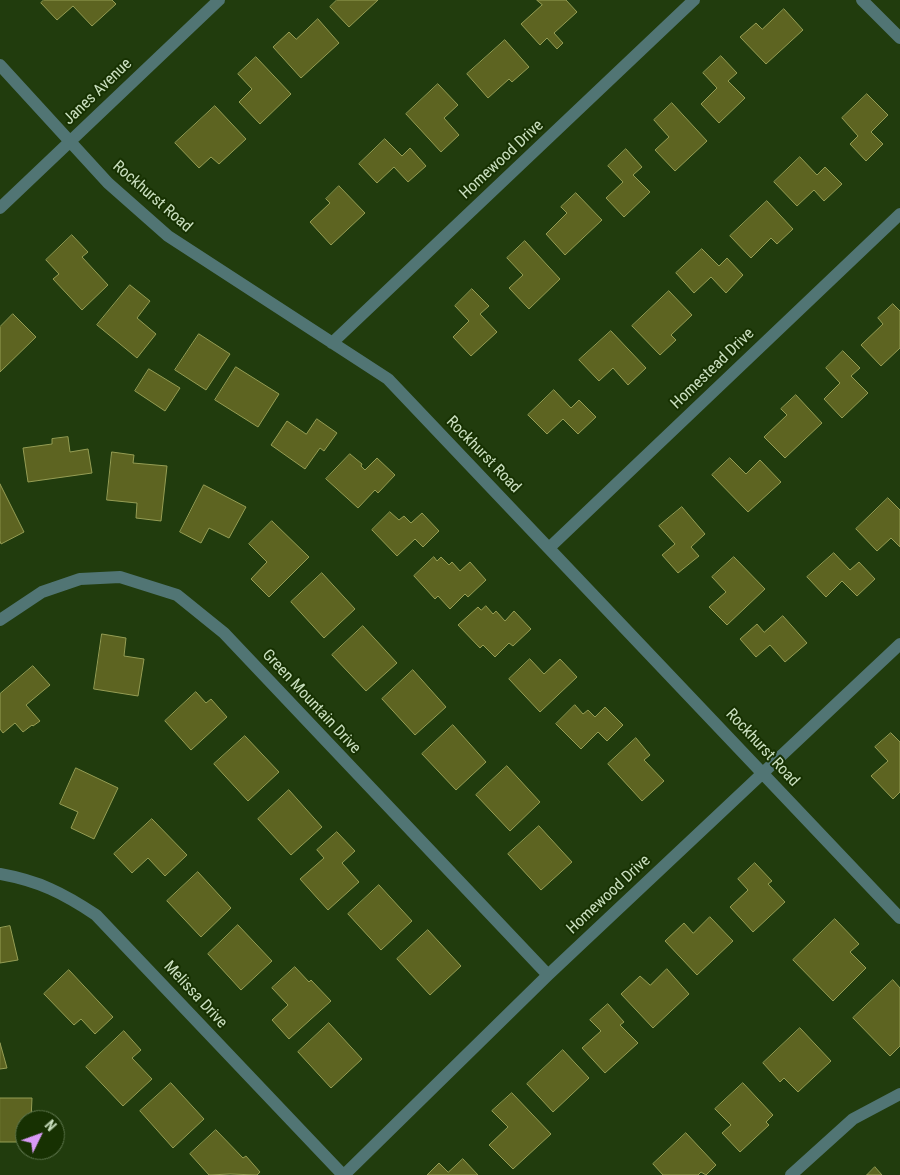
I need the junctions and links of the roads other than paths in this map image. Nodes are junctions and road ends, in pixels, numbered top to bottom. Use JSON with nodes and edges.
{"nodes":[{"id":1,"x":219,"y":0,"type":"edge"},
{"id":2,"x":694,"y":0,"type":"edge"},
{"id":3,"x":862,"y":0,"type":"edge"},
{"id":4,"x":900,"y":38,"type":"edge"},
{"id":5,"x":0,"y":65,"type":"edge"},
{"id":6,"x":70,"y":141,"type":"junction"},
{"id":7,"x":0,"y":208,"type":"edge"},
{"id":8,"x":900,"y":214,"type":"edge"},
{"id":9,"x":332,"y":343,"type":"junction"},
{"id":10,"x":549,"y":548,"type":"junction"},
{"id":11,"x":0,"y":620,"type":"edge"},
{"id":12,"x":900,"y":644,"type":"edge"},
{"id":13,"x":763,"y":773,"type":"junction"},
{"id":14,"x":0,"y":874,"type":"edge"},
{"id":15,"x":900,"y":918,"type":"edge"},
{"id":16,"x":548,"y":975,"type":"junction"},
{"id":17,"x":900,"y":1094,"type":"edge"},
{"id":18,"x":343,"y":1175,"type":"edge"},
{"id":19,"x":791,"y":1175,"type":"edge"}],
"edges":[{"from":1,"to":6,"type":"street","name":"Janes Avenue"},
{"from":2,"to":9,"type":"street","name":"Homewood Drive"},
{"from":3,"to":4,"type":"street"},
{"from":5,"to":6,"type":"street","name":"Rockhurst Road"},
{"from":6,"to":7,"type":"street","name":"Janes Avenue"},
{"from":6,"to":9,"type":"street","name":"Rockhurst Road"},
{"from":8,"to":10,"type":"street","name":"Homestead Drive"},
{"from":9,"to":10,"type":"street","name":"Rockhurst Road"},
{"from":10,"to":13,"type":"street","name":"Rockhurst Road"},
{"from":11,"to":16,"type":"street","name":"Green Mountain Drive"},
{"from":12,"to":13,"type":"street","name":"Homewood Drive"},
{"from":13,"to":15,"type":"street","name":"Rockhurst Road"},
{"from":13,"to":16,"type":"street","name":"Homewood Drive"},
{"from":14,"to":18,"type":"street","name":"Melissa Drive"},
{"from":16,"to":18,"type":"street","name":"Homewood Drive"},
{"from":17,"to":19,"type":"street"}]}
